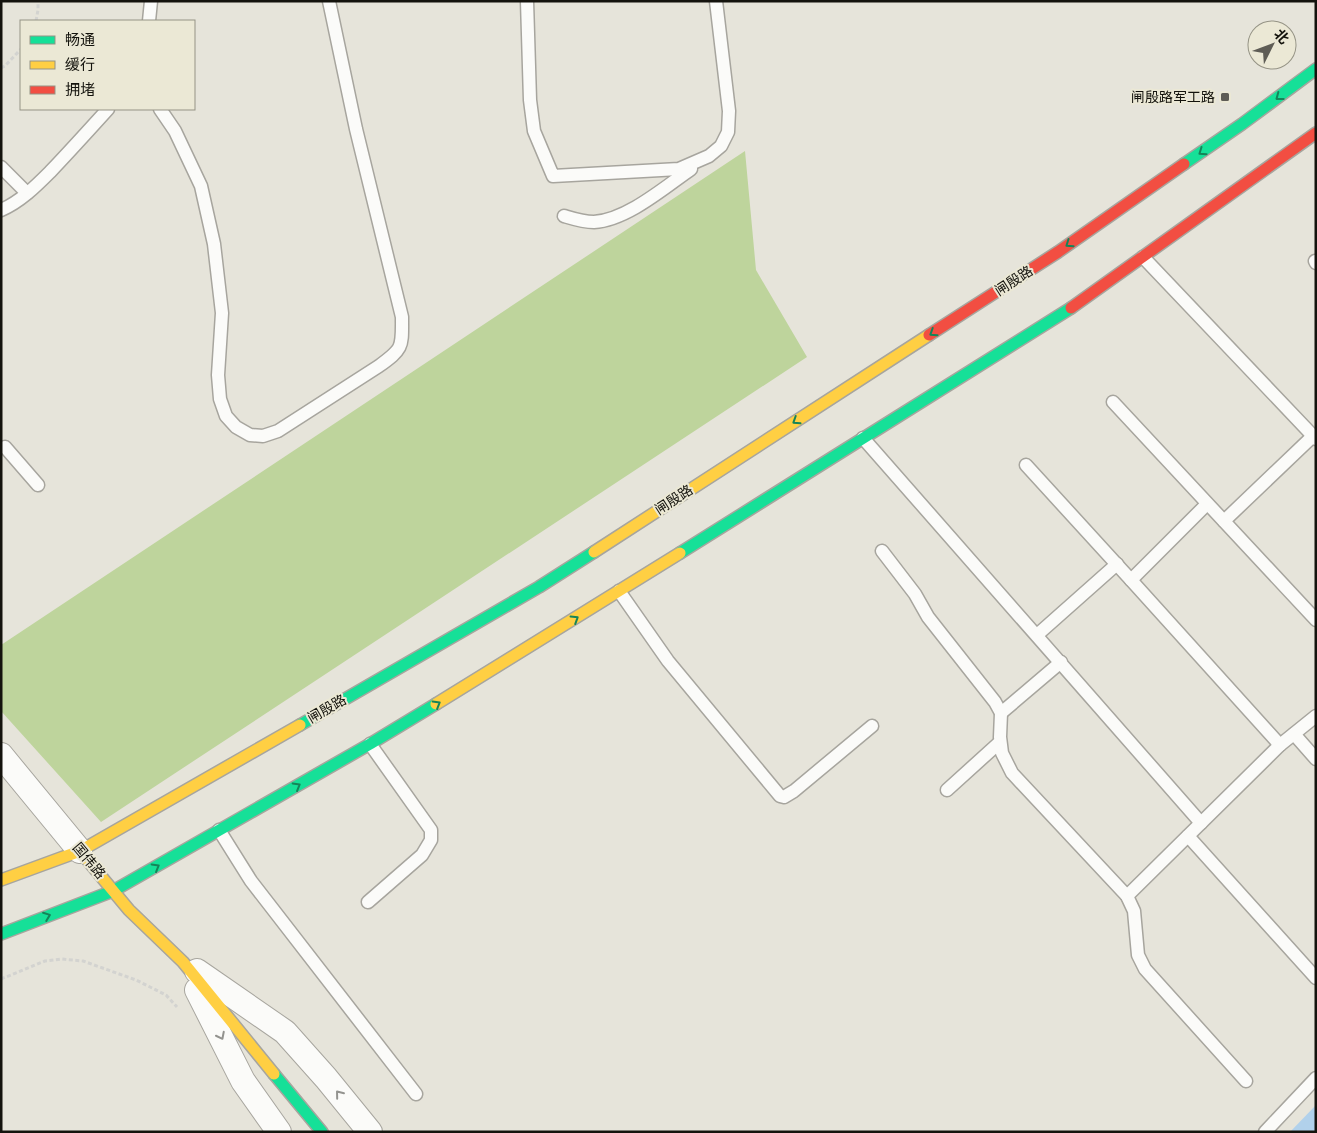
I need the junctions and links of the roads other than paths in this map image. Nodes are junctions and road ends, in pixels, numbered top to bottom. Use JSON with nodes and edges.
{"nodes":[{"id":1,"x":151,"y":1,"type":"edge"},
{"id":2,"x":329,"y":1,"type":"edge"},
{"id":3,"x":527,"y":1,"type":"edge"},
{"id":4,"x":716,"y":1,"type":"edge"},
{"id":5,"x":149,"y":20,"type":"edge"},
{"id":6,"x":1316,"y":69,"type":"edge"},
{"id":7,"x":107,"y":110,"type":"edge"},
{"id":8,"x":161,"y":110,"type":"edge"},
{"id":9,"x":1316,"y":133,"type":"edge"},
{"id":10,"x":710,"y":156,"type":"junction"},
{"id":11,"x":1,"y":167,"type":"edge"},
{"id":12,"x":27,"y":193,"type":"junction"},
{"id":13,"x":1,"y":210,"type":"edge"},
{"id":14,"x":564,"y":216,"type":"dead end"},
{"id":15,"x":1143,"y":257,"type":"junction"},
{"id":16,"x":1113,"y":402,"type":"dead end"},
{"id":17,"x":863,"y":438,"type":"junction"},
{"id":18,"x":1314,"y":438,"type":"edge"},
{"id":19,"x":2,"y":446,"type":"edge"},
{"id":20,"x":1026,"y":465,"type":"dead end"},
{"id":21,"x":38,"y":485,"type":"dead end"},
{"id":22,"x":1208,"y":504,"type":"junction"},
{"id":23,"x":1224,"y":521,"type":"junction"},
{"id":24,"x":882,"y":551,"type":"dead end"},
{"id":25,"x":1117,"y":564,"type":"junction"},
{"id":26,"x":1132,"y":580,"type":"junction"},
{"id":27,"x":619,"y":591,"type":"junction"},
{"id":28,"x":1316,"y":620,"type":"edge"},
{"id":29,"x":1038,"y":635,"type":"junction"},
{"id":30,"x":1061,"y":662,"type":"junction"},
{"id":31,"x":1001,"y":713,"type":"junction"},
{"id":32,"x":1316,"y":716,"type":"edge"},
{"id":33,"x":872,"y":726,"type":"dead end"},
{"id":34,"x":1294,"y":734,"type":"junction"},
{"id":35,"x":1000,"y":742,"type":"junction"},
{"id":36,"x":370,"y":744,"type":"junction"},
{"id":37,"x":1280,"y":745,"type":"junction"},
{"id":38,"x":1,"y":754,"type":"edge"},
{"id":39,"x":1316,"y":759,"type":"edge"},
{"id":40,"x":947,"y":790,"type":"dead end"},
{"id":41,"x":1201,"y":823,"type":"junction"},
{"id":42,"x":219,"y":830,"type":"junction"},
{"id":43,"x":1188,"y":836,"type":"junction"},
{"id":44,"x":80,"y":851,"type":"junction"},
{"id":45,"x":1,"y":880,"type":"edge"},
{"id":46,"x":113,"y":891,"type":"junction"},
{"id":47,"x":1127,"y":896,"type":"junction"},
{"id":48,"x":368,"y":902,"type":"dead end"},
{"id":49,"x":1,"y":934,"type":"edge"},
{"id":50,"x":183,"y":962,"type":"junction"},
{"id":51,"x":1316,"y":978,"type":"edge"},
{"id":52,"x":1316,"y":1078,"type":"edge"},
{"id":53,"x":1246,"y":1081,"type":"dead end"},
{"id":54,"x":416,"y":1094,"type":"dead end"},
{"id":55,"x":279,"y":1132,"type":"edge"},
{"id":56,"x":322,"y":1132,"type":"edge"},
{"id":57,"x":370,"y":1132,"type":"edge"},
{"id":58,"x":1265,"y":1132,"type":"edge"}],
"edges":[{"from":1,"to":5,"type":"lane"},
{"from":2,"to":8,"type":"lane"},
{"from":3,"to":10,"type":"lane"},
{"from":4,"to":10,"type":"lane"},
{"from":6,"to":44,"type":"main road","name":"闸殷路","one_way":true},
{"from":7,"to":12,"type":"lane"},
{"from":9,"to":15,"type":"main road"},
{"from":10,"to":14,"type":"lane"},
{"from":11,"to":12,"type":"lane"},
{"from":12,"to":13,"type":"lane"},
{"from":15,"to":17,"type":"main road"},
{"from":15,"to":18,"type":"lane"},
{"from":16,"to":22,"type":"lane"},
{"from":17,"to":27,"type":"main road"},
{"from":17,"to":29,"type":"lane"},
{"from":18,"to":23,"type":"lane"},
{"from":19,"to":21,"type":"lane"},
{"from":20,"to":25,"type":"lane"},
{"from":22,"to":23,"type":"lane"},
{"from":22,"to":26,"type":"lane"},
{"from":23,"to":28,"type":"lane"},
{"from":24,"to":31,"type":"lane"},
{"from":25,"to":26,"type":"lane"},
{"from":25,"to":29,"type":"lane"},
{"from":26,"to":37,"type":"lane"},
{"from":27,"to":33,"type":"lane"},
{"from":36,"to":27,"type":"main road","one_way":true},
{"from":29,"to":30,"type":"lane"},
{"from":30,"to":31,"type":"lane"},
{"from":30,"to":41,"type":"lane"},
{"from":31,"to":35,"type":"lane"},
{"from":32,"to":34,"type":"lane"},
{"from":34,"to":37,"type":"lane"},
{"from":34,"to":39,"type":"lane"},
{"from":35,"to":40,"type":"lane"},
{"from":35,"to":47,"type":"lane"},
{"from":42,"to":36,"type":"main road","one_way":true},
{"from":36,"to":48,"type":"lane"},
{"from":37,"to":41,"type":"lane"},
{"from":38,"to":44,"type":"street","name":"国伟路"},
{"from":41,"to":43,"type":"lane"},
{"from":46,"to":42,"type":"main road","one_way":true},
{"from":42,"to":54,"type":"lane"},
{"from":43,"to":47,"type":"lane"},
{"from":43,"to":51,"type":"lane"},
{"from":44,"to":45,"type":"main road","name":"闸殷路"},
{"from":44,"to":46,"type":"main road","name":"国伟路"},
{"from":49,"to":46,"type":"main road","one_way":true},
{"from":46,"to":50,"type":"main road","name":"国伟路"},
{"from":47,"to":53,"type":"lane"},
{"from":50,"to":55,"type":"street","name":"国伟路","one_way":true},
{"from":50,"to":56,"type":"main road","name":"国伟路"},
{"from":57,"to":50,"type":"street","name":"国伟路","one_way":true},
{"from":52,"to":58,"type":"lane"}]}
